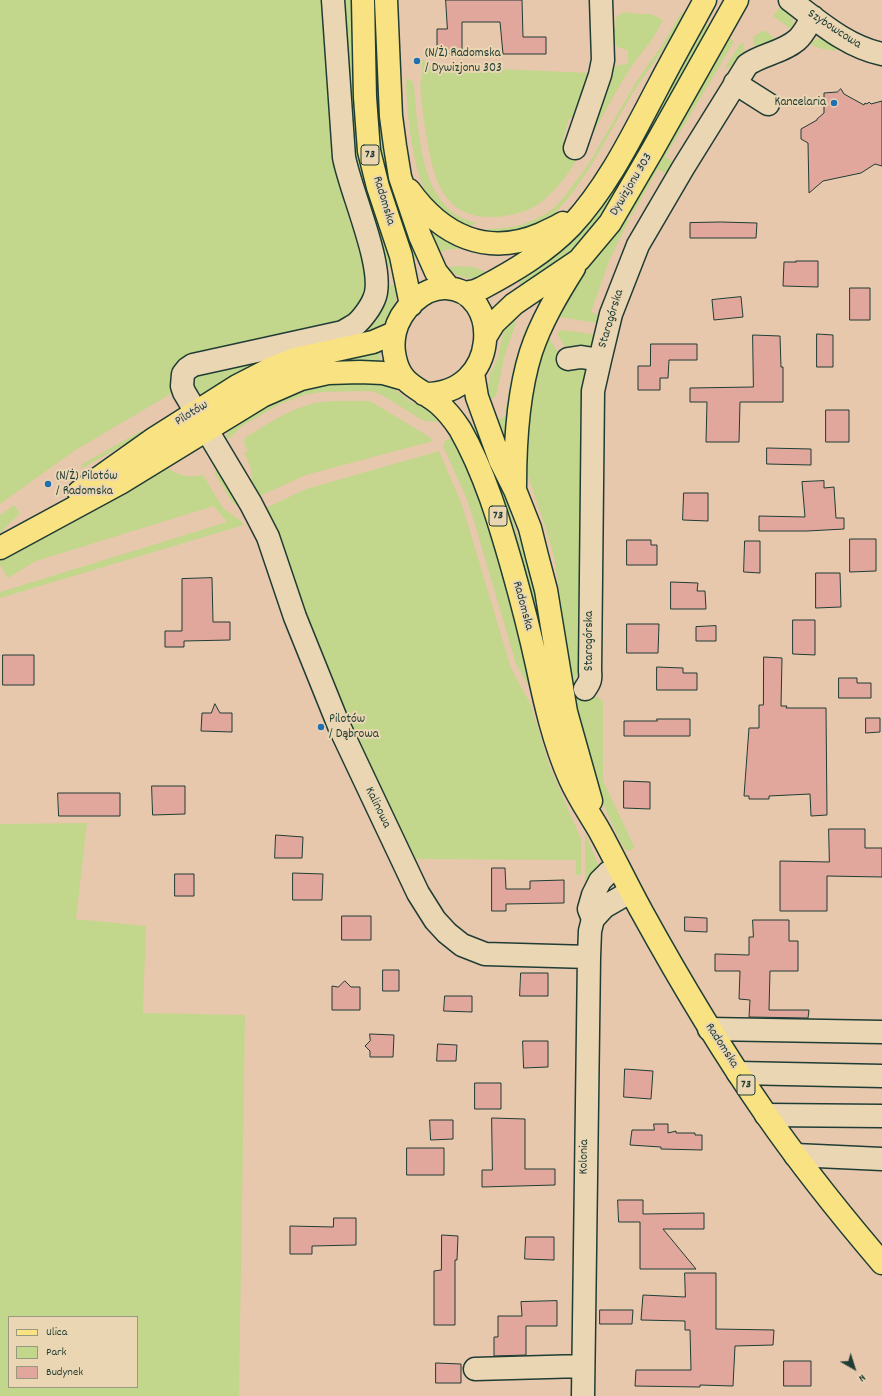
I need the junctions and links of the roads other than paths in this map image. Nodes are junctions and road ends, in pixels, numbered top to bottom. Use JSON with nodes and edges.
{"nodes":[{"id":1,"x":333,"y":0,"type":"edge"},
{"id":2,"x":364,"y":0,"type":"edge"},
{"id":3,"x":386,"y":0,"type":"edge"},
{"id":4,"x":601,"y":0,"type":"edge"},
{"id":5,"x":705,"y":0,"type":"edge"},
{"id":6,"x":738,"y":0,"type":"edge"},
{"id":7,"x":790,"y":0,"type":"edge"},
{"id":8,"x":813,"y":17,"type":"junction"},
{"id":9,"x":882,"y":54,"type":"edge"},
{"id":10,"x":735,"y":83,"type":"junction"},
{"id":11,"x":768,"y":104,"type":"dead end"},
{"id":12,"x":575,"y":148,"type":"dead end"},
{"id":13,"x":400,"y":177,"type":"junction"},
{"id":14,"x":588,"y":206,"type":"junction"},
{"id":15,"x":579,"y":260,"type":"junction"},
{"id":16,"x":456,"y":290,"type":"junction"},
{"id":17,"x":411,"y":305,"type":"junction"},
{"id":18,"x":394,"y":333,"type":"junction"},
{"id":19,"x":486,"y":336,"type":"junction"},
{"id":20,"x":568,"y":359,"type":"dead end"},
{"id":21,"x":600,"y":360,"type":"junction"},
{"id":22,"x":472,"y":373,"type":"junction"},
{"id":23,"x":404,"y":379,"type":"junction"},
{"id":24,"x":424,"y":394,"type":"junction"},
{"id":25,"x":200,"y":421,"type":"junction"},
{"id":26,"x":516,"y":490,"type":"junction"},
{"id":27,"x":6,"y":544,"type":"edge"},
{"id":28,"x":585,"y":689,"type":"dead end"},
{"id":29,"x":600,"y":831,"type":"junction"},
{"id":30,"x":618,"y":867,"type":"junction"},
{"id":31,"x":630,"y":892,"type":"junction"},
{"id":32,"x":593,"y":919,"type":"junction"},
{"id":33,"x":589,"y":958,"type":"junction"},
{"id":34,"x":709,"y":1029,"type":"junction"},
{"id":35,"x":882,"y":1032,"type":"edge"},
{"id":36,"x":738,"y":1073,"type":"junction"},
{"id":37,"x":882,"y":1076,"type":"edge"},
{"id":38,"x":766,"y":1115,"type":"junction"},
{"id":39,"x":882,"y":1116,"type":"edge"},
{"id":40,"x":795,"y":1155,"type":"junction"},
{"id":41,"x":882,"y":1159,"type":"edge"},
{"id":42,"x":882,"y":1263,"type":"edge"},
{"id":43,"x":583,"y":1366,"type":"junction"},
{"id":44,"x":475,"y":1369,"type":"dead end"},
{"id":45,"x":583,"y":1396,"type":"edge"}],
"edges":[{"from":1,"to":25,"type":"street","name":"Kalinowa"},
{"from":2,"to":17,"type":"main road","name":"Radomska","number":"73"},
{"from":3,"to":13,"type":"main road","name":"Radomska","number":"73"},
{"from":4,"to":12,"type":"street"},
{"from":5,"to":14,"type":"main road","name":"Dywizjonu 303"},
{"from":6,"to":15,"type":"main road","name":"Dywizjonu 303"},
{"from":7,"to":8,"type":"street","name":"Szybowcowa"},
{"from":8,"to":9,"type":"street","name":"Szybowcowa"},
{"from":8,"to":10,"type":"street","name":"Starogórska"},
{"from":10,"to":11,"type":"street"},
{"from":10,"to":21,"type":"street","name":"Starogórska"},
{"from":13,"to":14,"type":"main road"},
{"from":13,"to":16,"type":"main road","name":"Radomska","number":"73"},
{"from":14,"to":16,"type":"main road","name":"Dywizjonu 303"},
{"from":15,"to":19,"type":"main road","name":"Dywizjonu 303"},
{"from":15,"to":26,"type":"main road"},
{"from":16,"to":17,"type":"main road","number":"73"},
{"from":16,"to":19,"type":"main road","number":"73"},
{"from":17,"to":18,"type":"main road","number":"73"},
{"from":18,"to":23,"type":"main road","number":"73"},
{"from":18,"to":25,"type":"main road","name":"Pilotów"},
{"from":19,"to":22,"type":"main road","number":"73"},
{"from":20,"to":21,"type":"street"},
{"from":21,"to":28,"type":"street","name":"Starogórska"},
{"from":22,"to":24,"type":"main road","number":"73"},
{"from":22,"to":26,"type":"main road","name":"Radomska","number":"73"},
{"from":23,"to":24,"type":"main road","number":"73"},
{"from":23,"to":25,"type":"main road","name":"Pilotów"},
{"from":24,"to":29,"type":"main road","name":"Radomska","number":"73"},
{"from":25,"to":27,"type":"main road","name":"Pilotów"},
{"from":25,"to":33,"type":"street","name":"Kalinowa"},
{"from":26,"to":29,"type":"main road","name":"Radomska","number":"73"},
{"from":29,"to":30,"type":"main road","name":"Radomska","number":"73"},
{"from":30,"to":31,"type":"main road","name":"Radomska","number":"73"},
{"from":30,"to":32,"type":"street","name":"Kolonia"},
{"from":31,"to":32,"type":"street"},
{"from":31,"to":34,"type":"main road","name":"Radomska","number":"73"},
{"from":32,"to":33,"type":"street","name":"Kolonia"},
{"from":33,"to":43,"type":"street","name":"Kolonia"},
{"from":34,"to":35,"type":"street"},
{"from":34,"to":36,"type":"main road","name":"Radomska","number":"73"},
{"from":36,"to":37,"type":"street"},
{"from":36,"to":38,"type":"main road","name":"Radomska","number":"73"},
{"from":38,"to":39,"type":"street"},
{"from":38,"to":40,"type":"main road","name":"Radomska","number":"73"},
{"from":40,"to":41,"type":"street"},
{"from":40,"to":42,"type":"main road","name":"Radomska","number":"73"},
{"from":43,"to":44,"type":"street"},
{"from":43,"to":45,"type":"street","name":"Kolonia"}]}
